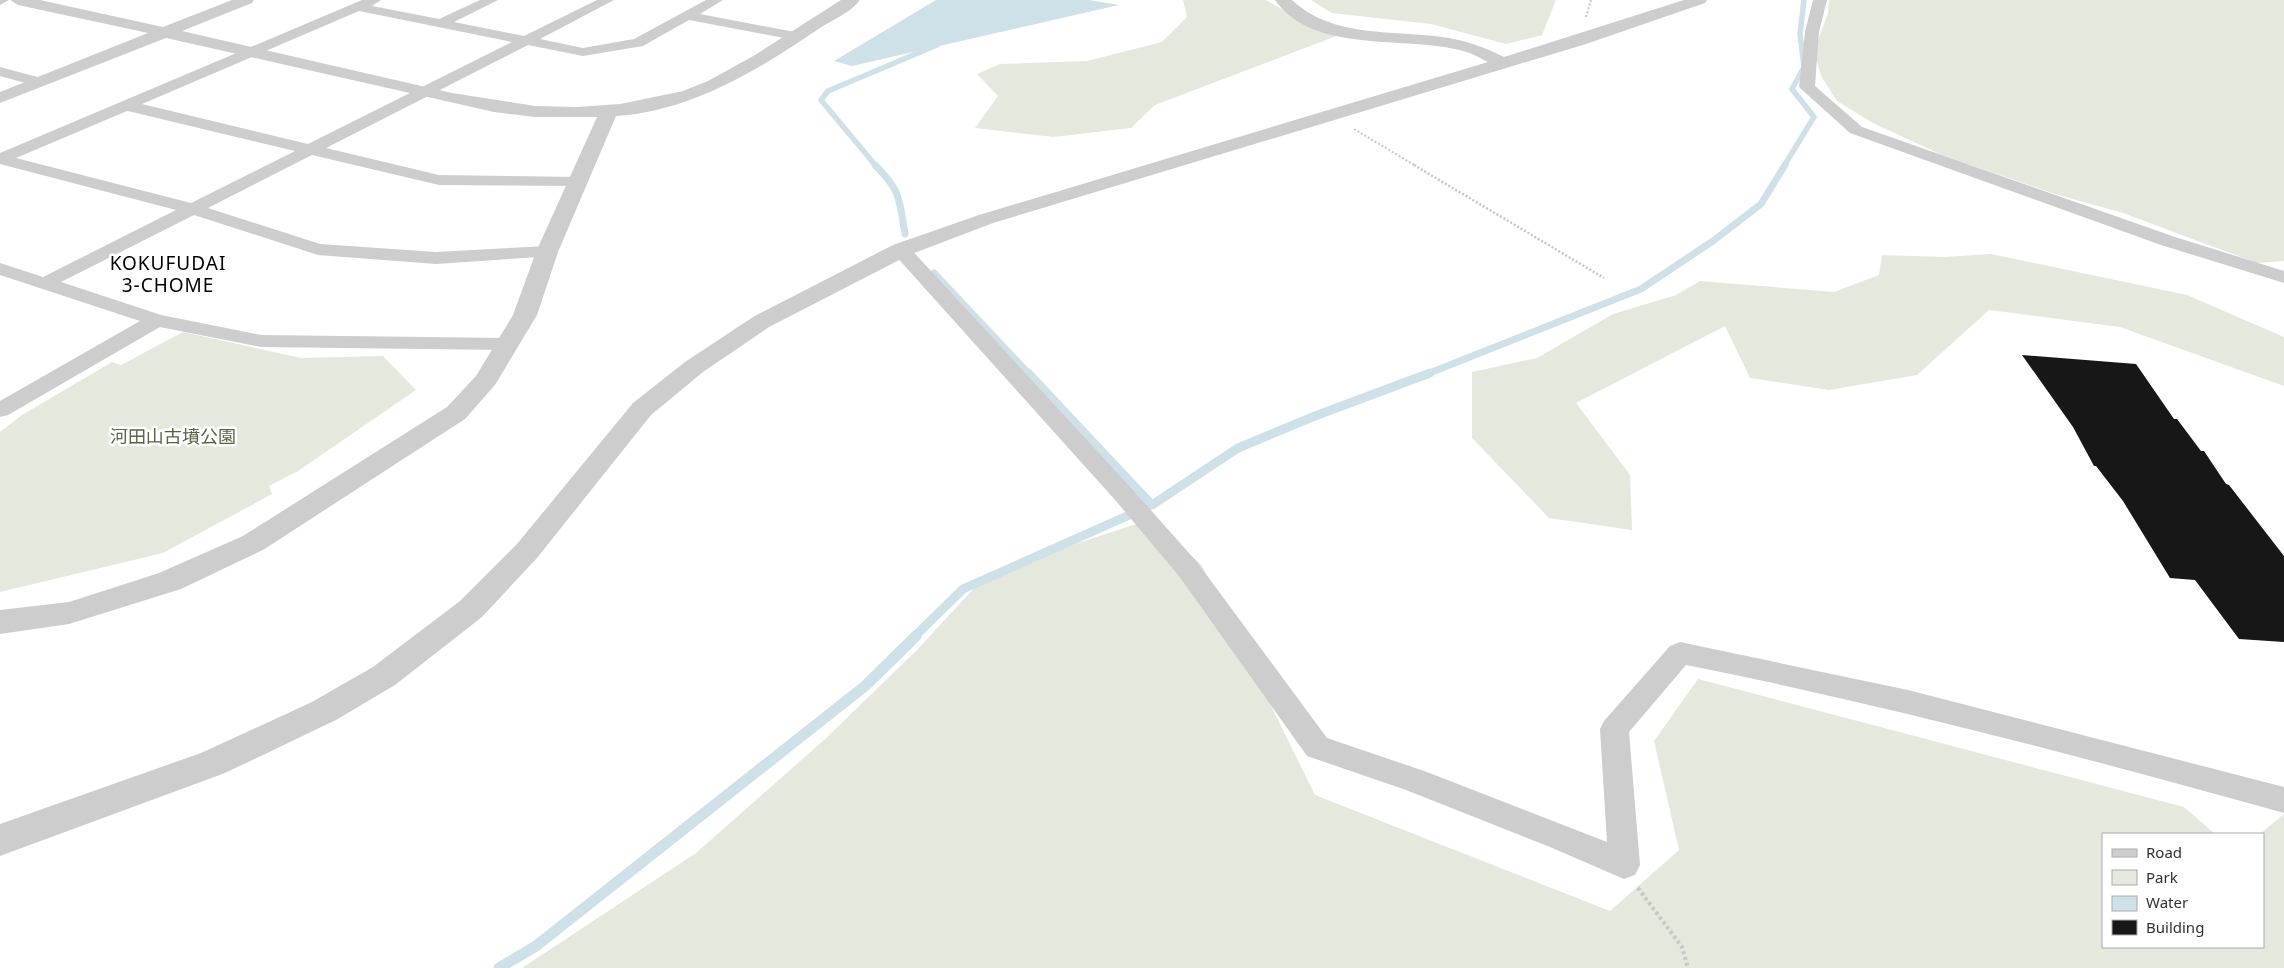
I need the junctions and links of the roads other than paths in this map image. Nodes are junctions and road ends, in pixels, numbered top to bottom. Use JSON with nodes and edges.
{"nodes":[{"id":1,"x":18,"y":0,"type":"edge"},
{"id":2,"x":246,"y":0,"type":"edge"},
{"id":3,"x":374,"y":0,"type":"edge"},
{"id":4,"x":491,"y":0,"type":"edge"},
{"id":5,"x":607,"y":0,"type":"edge"},
{"id":6,"x":716,"y":0,"type":"edge"},
{"id":7,"x":852,"y":0,"type":"edge"},
{"id":8,"x":1283,"y":0,"type":"edge"},
{"id":9,"x":1699,"y":0,"type":"edge"},
{"id":10,"x":1820,"y":0,"type":"edge"},
{"id":11,"x":358,"y":7,"type":"junction"},
{"id":12,"x":688,"y":16,"type":"junction"},
{"id":13,"x":441,"y":23,"type":"junction"},
{"id":14,"x":164,"y":31,"type":"junction"},
{"id":15,"x":795,"y":36,"type":"junction"},
{"id":16,"x":527,"y":39,"type":"junction"},
{"id":17,"x":250,"y":52,"type":"junction"},
{"id":18,"x":1503,"y":63,"type":"junction"},
{"id":19,"x":0,"y":71,"type":"edge"},
{"id":20,"x":40,"y":82,"type":"junction"},
{"id":21,"x":425,"y":93,"type":"junction"},
{"id":22,"x":0,"y":98,"type":"edge"},
{"id":23,"x":128,"y":106,"type":"junction"},
{"id":24,"x":608,"y":112,"type":"junction"},
{"id":25,"x":308,"y":150,"type":"junction"},
{"id":26,"x":0,"y":159,"type":"edge"},
{"id":27,"x":578,"y":182,"type":"junction"},
{"id":28,"x":190,"y":208,"type":"junction"},
{"id":29,"x":901,"y":250,"type":"junction"},
{"id":30,"x":547,"y":252,"type":"junction"},
{"id":31,"x":0,"y":269,"type":"edge"},
{"id":32,"x":2284,"y":277,"type":"edge"},
{"id":33,"x":45,"y":284,"type":"junction"},
{"id":34,"x":157,"y":320,"type":"junction"},
{"id":35,"x":508,"y":344,"type":"junction"},
{"id":36,"x":0,"y":410,"type":"edge"},
{"id":37,"x":0,"y":622,"type":"edge"},
{"id":38,"x":2284,"y":800,"type":"edge"},
{"id":39,"x":0,"y":840,"type":"edge"}],
"edges":[{"from":1,"to":14,"type":"street"},
{"from":2,"to":14,"type":"street"},
{"from":3,"to":11,"type":"street"},
{"from":4,"to":13,"type":"street"},
{"from":5,"to":16,"type":"street"},
{"from":6,"to":12,"type":"street"},
{"from":7,"to":15,"type":"street"},
{"from":8,"to":18,"type":"street"},
{"from":9,"to":18,"type":"street"},
{"from":10,"to":32,"type":"street"},
{"from":11,"to":13,"type":"street"},
{"from":11,"to":17,"type":"street"},
{"from":12,"to":15,"type":"street"},
{"from":12,"to":16,"type":"street"},
{"from":13,"to":16,"type":"street"},
{"from":14,"to":17,"type":"street"},
{"from":14,"to":20,"type":"street"},
{"from":15,"to":24,"type":"street"},
{"from":16,"to":21,"type":"street"},
{"from":17,"to":21,"type":"street"},
{"from":17,"to":23,"type":"street"},
{"from":18,"to":29,"type":"street"},
{"from":19,"to":20,"type":"street"},
{"from":20,"to":22,"type":"street"},
{"from":21,"to":24,"type":"street"},
{"from":21,"to":25,"type":"street"},
{"from":23,"to":25,"type":"street"},
{"from":23,"to":26,"type":"street"},
{"from":24,"to":27,"type":"street"},
{"from":25,"to":27,"type":"street"},
{"from":25,"to":28,"type":"street"},
{"from":26,"to":28,"type":"street"},
{"from":27,"to":30,"type":"street"},
{"from":28,"to":30,"type":"street"},
{"from":28,"to":33,"type":"street"},
{"from":29,"to":38,"type":"street"},
{"from":29,"to":39,"type":"street"},
{"from":30,"to":35,"type":"street"},
{"from":31,"to":33,"type":"street"},
{"from":33,"to":34,"type":"street"},
{"from":34,"to":35,"type":"street"},
{"from":34,"to":36,"type":"street"},
{"from":35,"to":37,"type":"street"}]}
